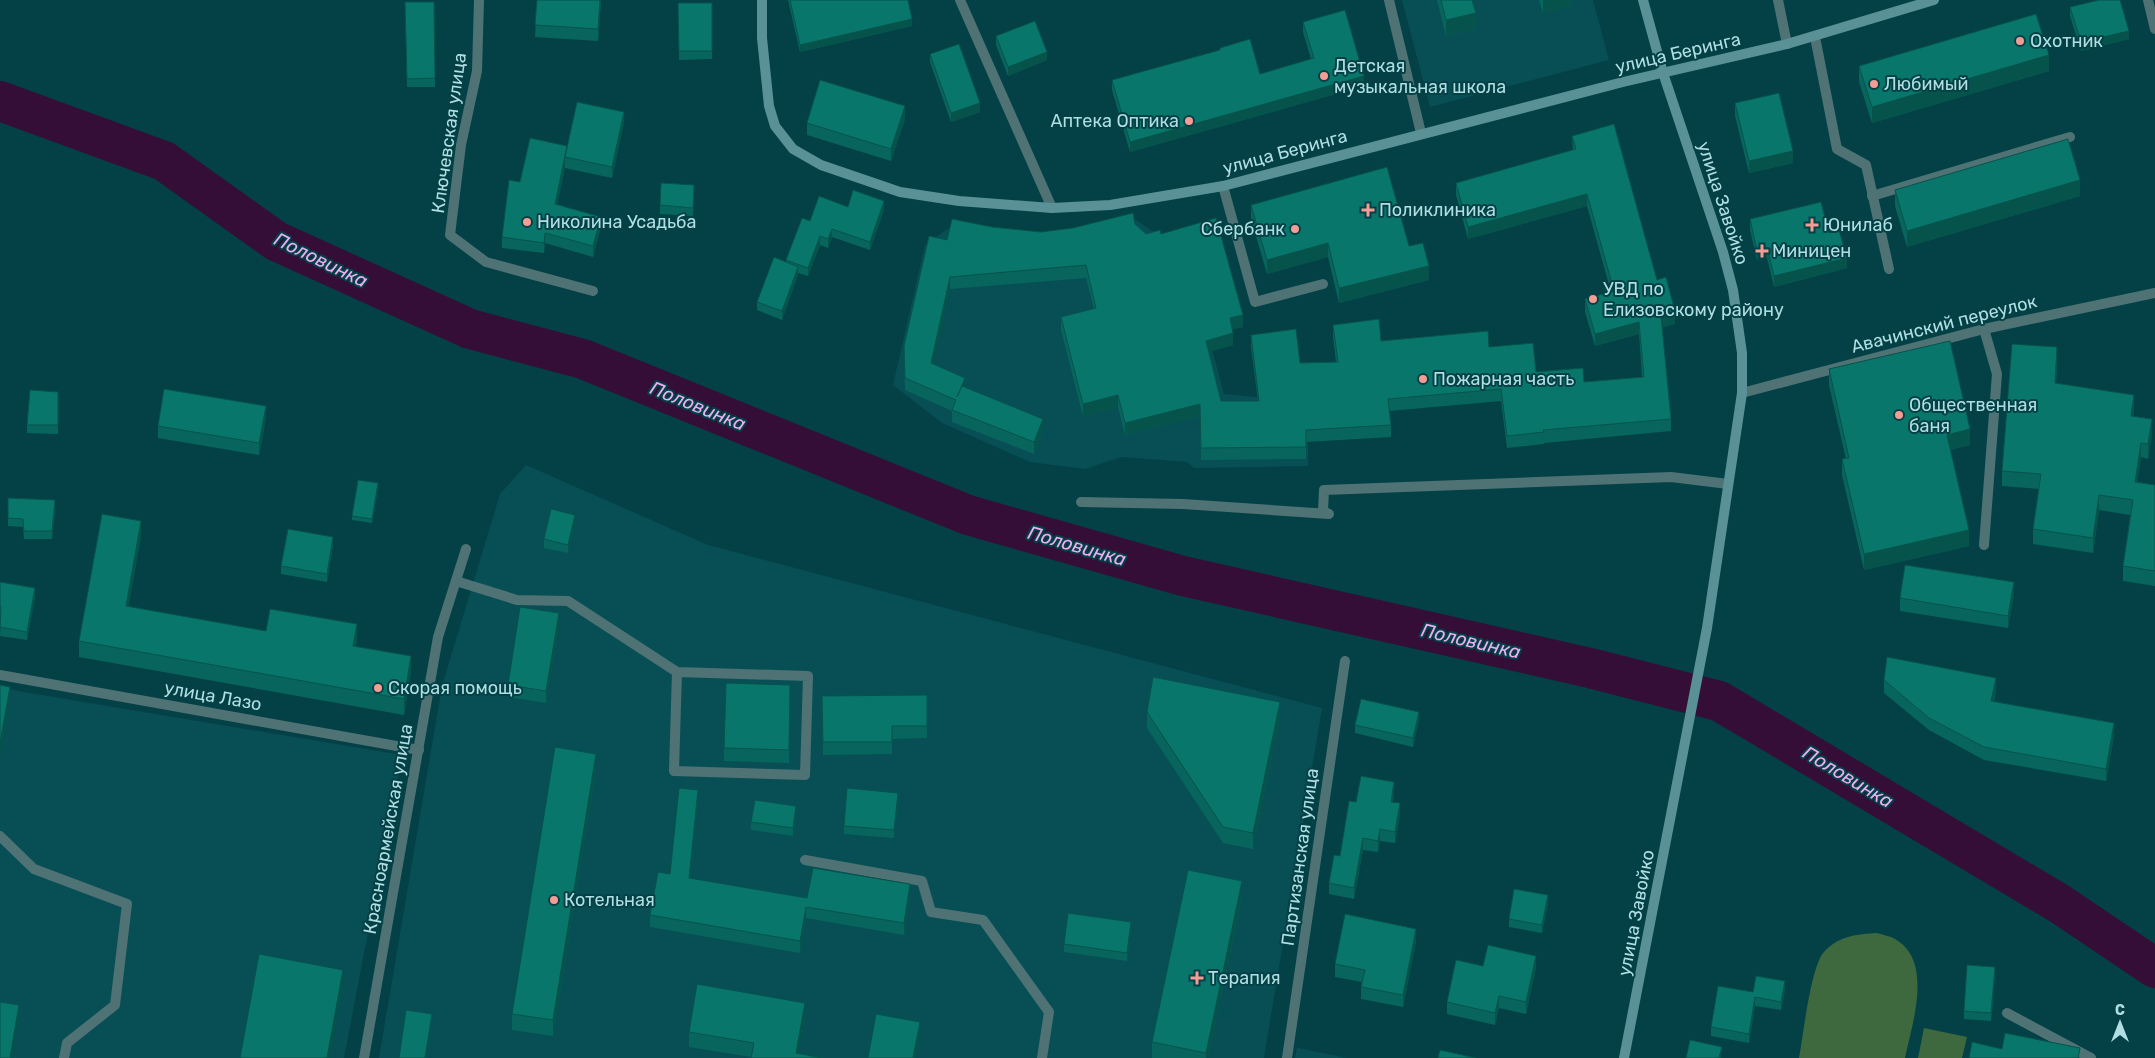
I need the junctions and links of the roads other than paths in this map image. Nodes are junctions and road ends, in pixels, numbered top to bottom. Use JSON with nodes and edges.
{"nodes":[{"id":1,"x":479,"y":0,"type":"edge"},
{"id":2,"x":762,"y":0,"type":"edge"},
{"id":3,"x":960,"y":0,"type":"edge"},
{"id":4,"x":1389,"y":0,"type":"edge"},
{"id":5,"x":1643,"y":0,"type":"edge"},
{"id":6,"x":1778,"y":0,"type":"edge"},
{"id":7,"x":1934,"y":0,"type":"edge"},
{"id":8,"x":2148,"y":0,"type":"edge"},
{"id":9,"x":2155,"y":29,"type":"edge"},
{"id":10,"x":1815,"y":37,"type":"junction"},
{"id":11,"x":1787,"y":44,"type":"junction"},
{"id":12,"x":1663,"y":73,"type":"junction"},
{"id":13,"x":1421,"y":133,"type":"junction"},
{"id":14,"x":2070,"y":137,"type":"dead end"},
{"id":15,"x":1223,"y":186,"type":"junction"},
{"id":16,"x":1872,"y":196,"type":"junction"},
{"id":17,"x":1052,"y":208,"type":"junction"},
{"id":18,"x":1888,"y":269,"type":"dead end"},
{"id":19,"x":1323,"y":284,"type":"dead end"},
{"id":20,"x":593,"y":291,"type":"dead end"},
{"id":21,"x":2155,"y":293,"type":"edge"},
{"id":22,"x":1984,"y":329,"type":"junction"},
{"id":23,"x":1742,"y":393,"type":"junction"},
{"id":24,"x":1728,"y":484,"type":"junction"},
{"id":25,"x":1081,"y":502,"type":"dead end"},
{"id":26,"x":1984,"y":545,"type":"dead end"},
{"id":27,"x":466,"y":549,"type":"dead end"},
{"id":28,"x":456,"y":581,"type":"junction"},
{"id":29,"x":1345,"y":661,"type":"dead end"},
{"id":30,"x":677,"y":672,"type":"junction"},
{"id":31,"x":0,"y":675,"type":"edge"},
{"id":32,"x":419,"y":750,"type":"junction"},
{"id":33,"x":0,"y":836,"type":"edge"},
{"id":34,"x":805,"y":860,"type":"dead end"},
{"id":35,"x":2007,"y":1013,"type":"dead end"},
{"id":36,"x":64,"y":1058,"type":"edge"},
{"id":37,"x":364,"y":1058,"type":"edge"},
{"id":38,"x":1042,"y":1058,"type":"edge"},
{"id":39,"x":1287,"y":1058,"type":"edge"},
{"id":40,"x":1624,"y":1058,"type":"edge"},
{"id":41,"x":2091,"y":1058,"type":"edge"}],
"edges":[{"from":1,"to":20,"type":"street","name":"Ключевская улица"},
{"from":2,"to":17,"type":"street","name":"улица Беринга"},
{"from":3,"to":17,"type":"street"},
{"from":4,"to":13,"type":"street"},
{"from":5,"to":12,"type":"street","name":"улица Завойко"},
{"from":6,"to":11,"type":"street"},
{"from":7,"to":10,"type":"street","name":"улица Беринга"},
{"from":8,"to":9,"type":"street"},
{"from":10,"to":11,"type":"street","name":"улица Беринга"},
{"from":10,"to":16,"type":"street"},
{"from":11,"to":12,"type":"street","name":"улица Беринга"},
{"from":12,"to":13,"type":"street","name":"улица Беринга"},
{"from":12,"to":23,"type":"street","name":"улица Завойко"},
{"from":13,"to":15,"type":"street","name":"улица Беринга"},
{"from":14,"to":16,"type":"street"},
{"from":15,"to":17,"type":"street","name":"улица Беринга"},
{"from":15,"to":19,"type":"street"},
{"from":16,"to":18,"type":"street"},
{"from":21,"to":22,"type":"street","name":"Авачинский переулок"},
{"from":22,"to":23,"type":"street","name":"Авачинский переулок"},
{"from":22,"to":26,"type":"street"},
{"from":23,"to":24,"type":"street","name":"улица Завойко"},
{"from":24,"to":25,"type":"street"},
{"from":24,"to":40,"type":"street","name":"улица Завойко"},
{"from":27,"to":28,"type":"street","name":"Красноармейская улица"},
{"from":28,"to":30,"type":"street"},
{"from":28,"to":32,"type":"street","name":"Красноармейская улица"},
{"from":29,"to":39,"type":"street","name":"Партизанская улица"},
{"from":30,"to":30,"type":"street"},
{"from":31,"to":32,"type":"street","name":"улица Лазо"},
{"from":32,"to":37,"type":"street","name":"Красноармейская улица"},
{"from":33,"to":36,"type":"street"},
{"from":34,"to":38,"type":"street"},
{"from":35,"to":41,"type":"street"}]}
